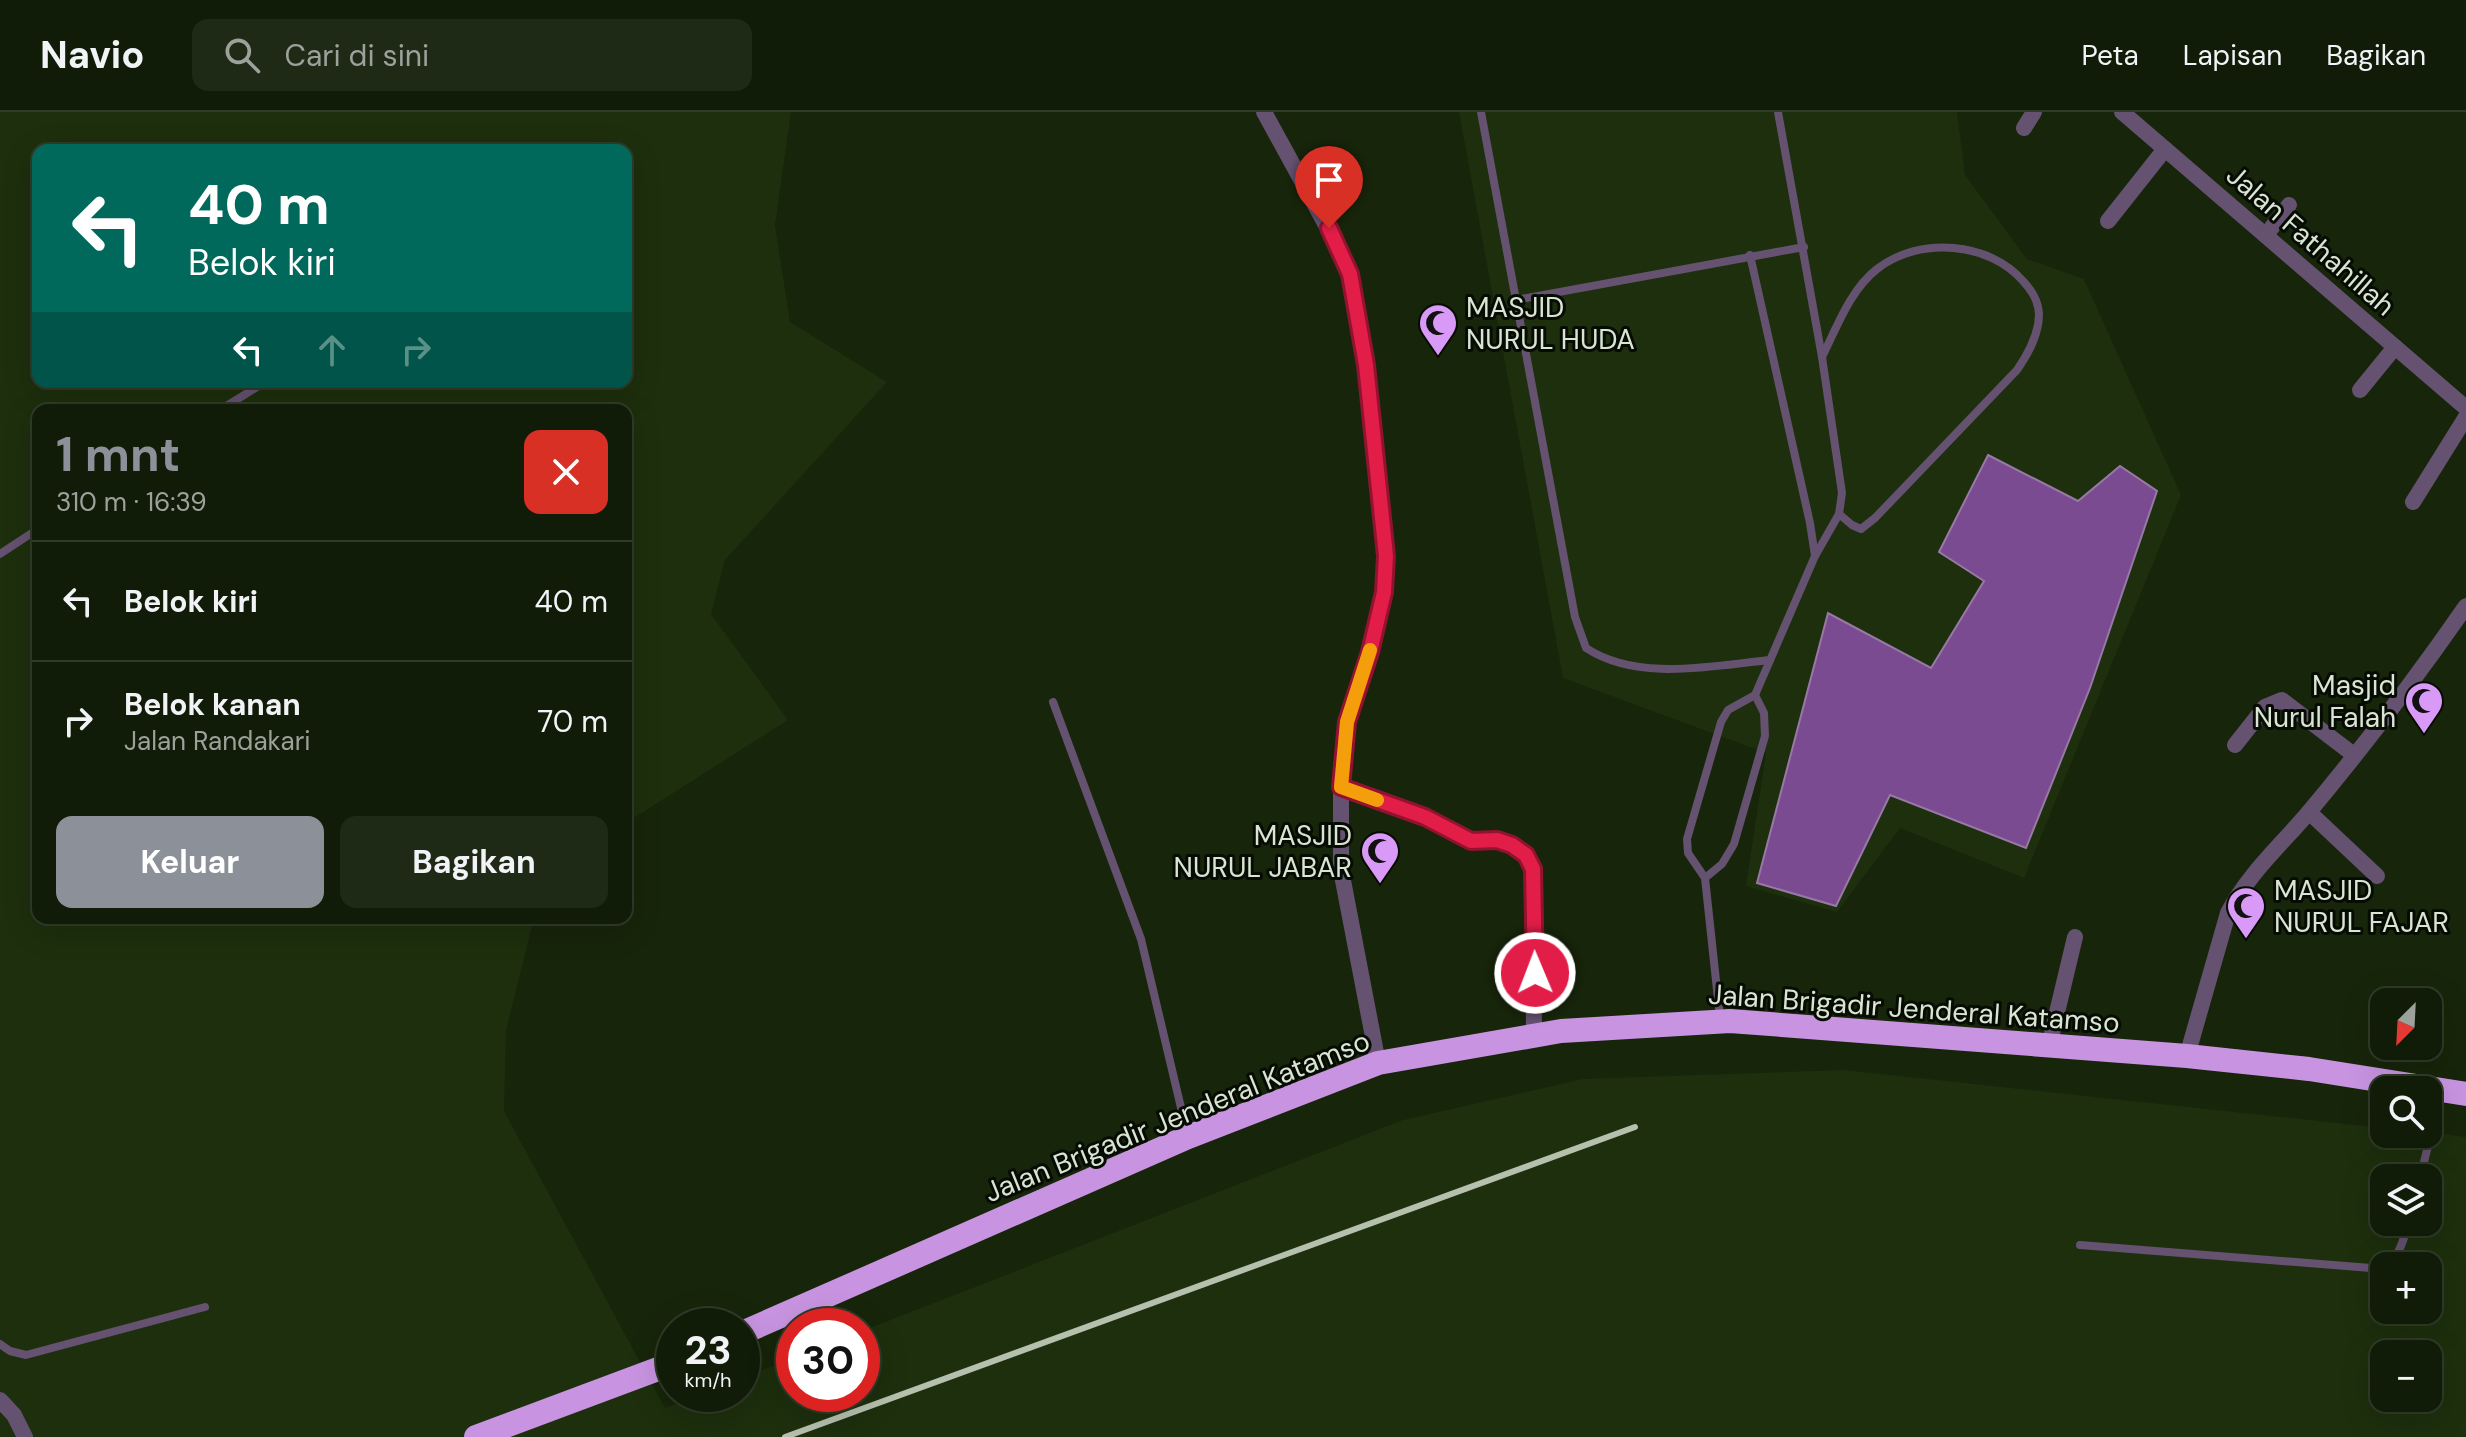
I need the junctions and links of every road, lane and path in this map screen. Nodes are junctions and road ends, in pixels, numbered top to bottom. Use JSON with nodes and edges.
{"nodes":[{"id":1,"x":1264,"y":112,"type":"edge"},
{"id":2,"x":1481,"y":112,"type":"edge"},
{"id":3,"x":1778,"y":112,"type":"edge"},
{"id":4,"x":2034,"y":112,"type":"edge"},
{"id":5,"x":2122,"y":112,"type":"edge"},
{"id":6,"x":2024,"y":128,"type":"dead end"},
{"id":7,"x":2165,"y":149,"type":"junction"},
{"id":8,"x":2289,"y":205,"type":"dead end"},
{"id":9,"x":2108,"y":221,"type":"dead end"},
{"id":10,"x":2266,"y":235,"type":"junction"},
{"id":11,"x":1804,"y":247,"type":"junction"},
{"id":12,"x":1750,"y":255,"type":"junction"},
{"id":13,"x":1516,"y":300,"type":"junction"},
{"id":14,"x":2395,"y":347,"type":"junction"},
{"id":15,"x":1822,"y":357,"type":"junction"},
{"id":16,"x":255,"y":388,"type":"edge"},
{"id":17,"x":2360,"y":390,"type":"dead end"},
{"id":18,"x":230,"y":404,"type":"edge"},
{"id":19,"x":2466,"y":408,"type":"edge"},
{"id":20,"x":2466,"y":417,"type":"edge"},
{"id":21,"x":2413,"y":502,"type":"dead end"},
{"id":22,"x":1839,"y":514,"type":"junction"},
{"id":23,"x":32,"y":533,"type":"edge"},
{"id":24,"x":0,"y":554,"type":"edge"},
{"id":25,"x":1815,"y":556,"type":"junction"},
{"id":26,"x":2466,"y":606,"type":"edge"},
{"id":27,"x":1770,"y":660,"type":"junction"},
{"id":28,"x":1755,"y":695,"type":"junction"},
{"id":29,"x":1053,"y":702,"type":"dead end"},
{"id":30,"x":2235,"y":745,"type":"dead end"},
{"id":31,"x":2354,"y":755,"type":"junction"},
{"id":32,"x":1341,"y":787,"type":"junction"},
{"id":33,"x":2309,"y":812,"type":"junction"},
{"id":34,"x":2377,"y":876,"type":"dead end"},
{"id":35,"x":1705,"y":878,"type":"junction"},
{"id":36,"x":2075,"y":937,"type":"dead end"},
{"id":37,"x":1720,"y":1022,"type":"junction"},
{"id":38,"x":1534,"y":1035,"type":"junction"},
{"id":39,"x":2049,"y":1046,"type":"junction"},
{"id":40,"x":2187,"y":1056,"type":"junction"},
{"id":41,"x":1378,"y":1063,"type":"junction"},
{"id":42,"x":2454,"y":1092,"type":"edge"},
{"id":43,"x":1188,"y":1137,"type":"junction"},
{"id":44,"x":2426,"y":1164,"type":"edge"},
{"id":45,"x":2403,"y":1236,"type":"edge"},
{"id":46,"x":2080,"y":1245,"type":"dead end"},
{"id":47,"x":205,"y":1307,"type":"dead end"},
{"id":48,"x":760,"y":1325,"type":"edge"},
{"id":49,"x":0,"y":1344,"type":"edge"},
{"id":50,"x":656,"y":1370,"type":"edge"},
{"id":51,"x":0,"y":1400,"type":"edge"},
{"id":52,"x":25,"y":1437,"type":"edge"},
{"id":53,"x":476,"y":1437,"type":"edge"}],
"edges":[{"from":1,"to":32,"type":"street"},
{"from":2,"to":13,"type":"lane"},
{"from":3,"to":11,"type":"lane"},
{"from":4,"to":6,"type":"street"},
{"from":5,"to":7,"type":"street","name":"Jalan Fathahillah"},
{"from":7,"to":9,"type":"street"},
{"from":7,"to":10,"type":"street","name":"Jalan Fathahillah"},
{"from":8,"to":10,"type":"street"},
{"from":10,"to":14,"type":"street","name":"Jalan Fathahillah"},
{"from":11,"to":12,"type":"lane"},
{"from":11,"to":15,"type":"lane"},
{"from":12,"to":13,"type":"lane"},
{"from":12,"to":25,"type":"lane"},
{"from":13,"to":27,"type":"lane"},
{"from":14,"to":17,"type":"street"},
{"from":14,"to":19,"type":"street","name":"Jalan Fathahillah"},
{"from":15,"to":22,"type":"lane"},
{"from":15,"to":22,"type":"lane"},
{"from":16,"to":18,"type":"lane"},
{"from":20,"to":21,"type":"street"},
{"from":22,"to":25,"type":"lane"},
{"from":23,"to":24,"type":"lane"},
{"from":25,"to":27,"type":"lane"},
{"from":26,"to":31,"type":"street"},
{"from":27,"to":28,"type":"lane"},
{"from":28,"to":35,"type":"lane"},
{"from":28,"to":35,"type":"lane"},
{"from":29,"to":43,"type":"lane"},
{"from":30,"to":31,"type":"street"},
{"from":31,"to":33,"type":"street"},
{"from":32,"to":38,"type":"street"},
{"from":32,"to":41,"type":"street"},
{"from":33,"to":34,"type":"street"},
{"from":33,"to":40,"type":"street"},
{"from":35,"to":37,"type":"lane"},
{"from":36,"to":39,"type":"street"},
{"from":37,"to":38,"type":"highway","name":"Jalan Brigadir Jenderal Katamso"},
{"from":37,"to":39,"type":"highway","name":"Jalan Brigadir Jenderal Katamso"},
{"from":38,"to":41,"type":"highway","name":"Jalan Brigadir Jenderal Katamso"},
{"from":39,"to":40,"type":"highway","name":"Jalan Brigadir Jenderal Katamso"},
{"from":40,"to":42,"type":"highway","name":"Jalan Brigadir Jenderal Katamso"},
{"from":41,"to":43,"type":"highway","name":"Jalan Brigadir Jenderal Katamso"},
{"from":42,"to":44,"type":"lane"},
{"from":43,"to":48,"type":"highway","name":"Jalan Brigadir Jenderal Katamso"},
{"from":45,"to":46,"type":"lane"},
{"from":47,"to":49,"type":"lane"},
{"from":50,"to":53,"type":"highway"},
{"from":51,"to":52,"type":"street"}]}
